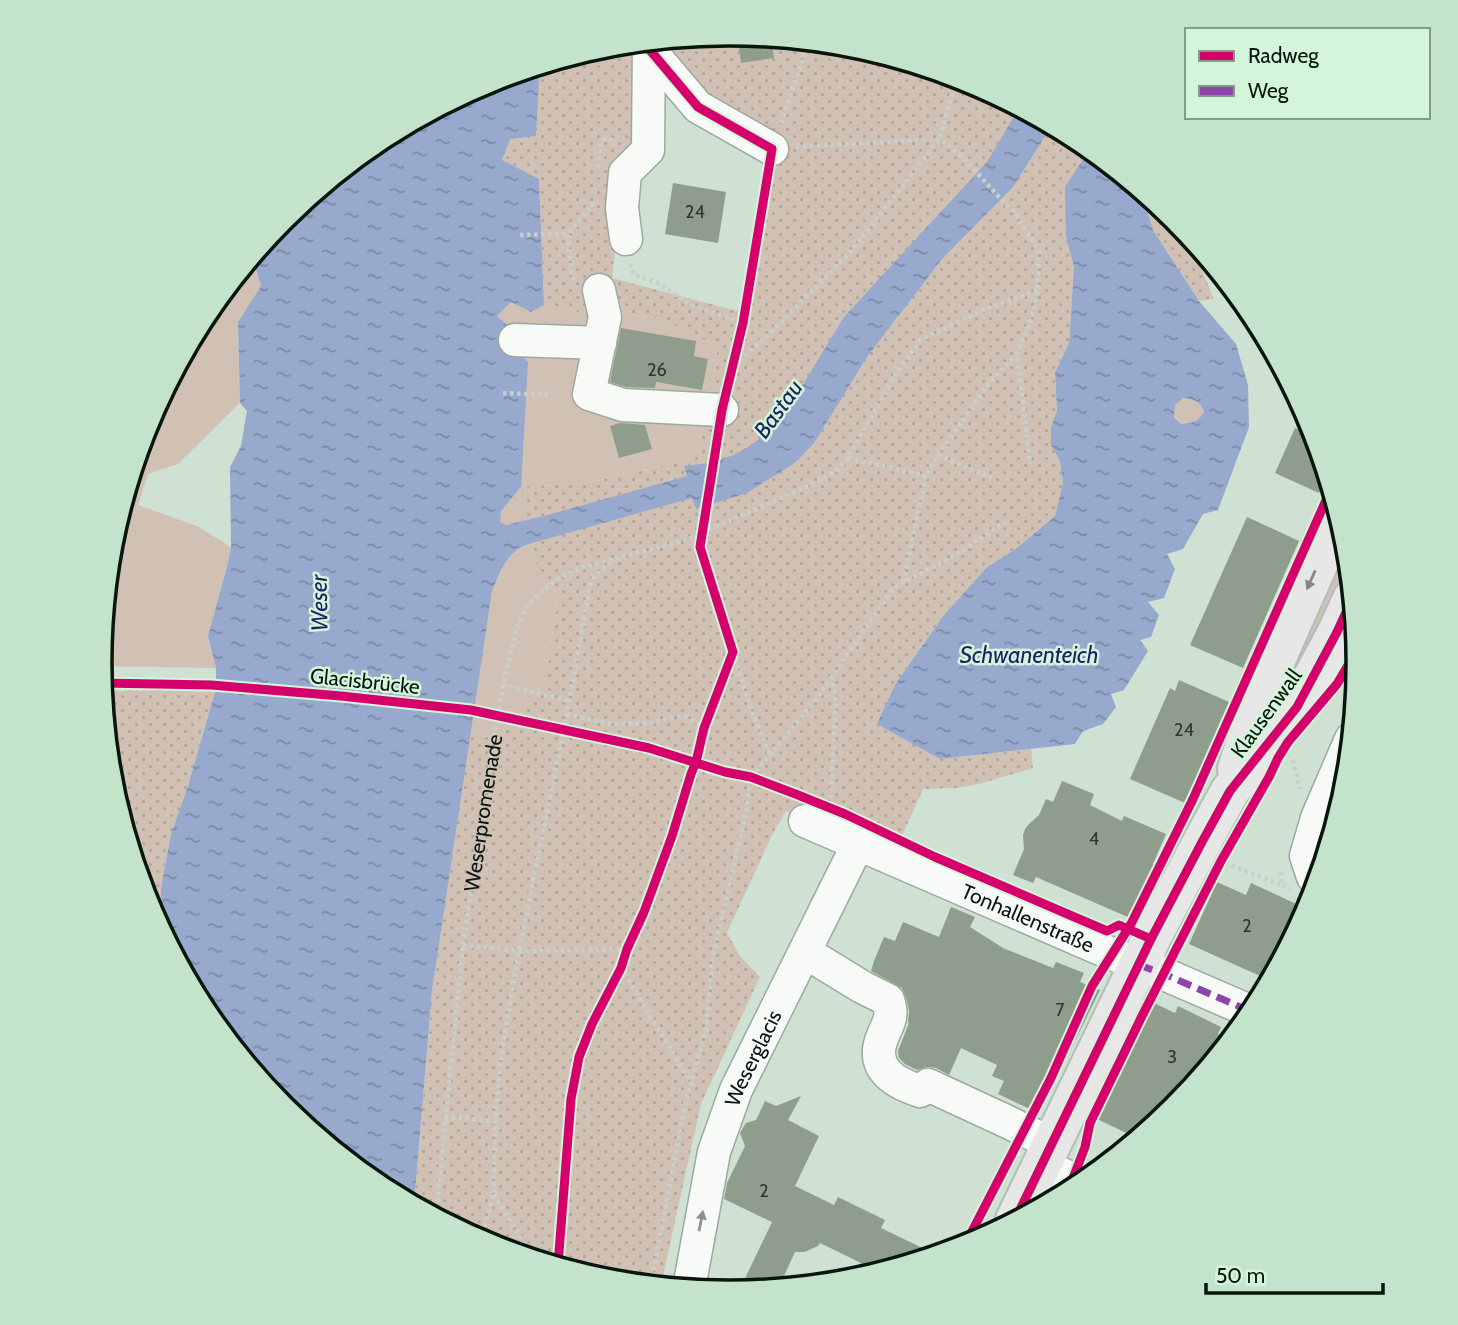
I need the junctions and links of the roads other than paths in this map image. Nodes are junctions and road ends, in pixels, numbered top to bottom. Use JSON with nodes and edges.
{"nodes":[{"id":1,"x":653,"y":50,"type":"edge"},
{"id":2,"x":649,"y":51,"type":"edge"},
{"id":3,"x":772,"y":149,"type":"road end"},
{"id":4,"x":626,"y":239,"type":"road end"},
{"id":5,"x":599,"y":290,"type":"dead end"},
{"id":6,"x":515,"y":340,"type":"dead end"},
{"id":7,"x":600,"y":343,"type":"junction"},
{"id":8,"x":722,"y":410,"type":"dead end"},
{"id":9,"x":1332,"y":533,"type":"edge"},
{"id":10,"x":1344,"y":616,"type":"edge"},
{"id":11,"x":1242,"y":768,"type":"junction"},
{"id":12,"x":1335,"y":775,"type":"edge"},
{"id":13,"x":817,"y":815,"type":"road end"},
{"id":14,"x":858,"y":844,"type":"junction"},
{"id":15,"x":1310,"y":870,"type":"edge"},
{"id":16,"x":805,"y":952,"type":"junction"},
{"id":17,"x":1139,"y":965,"type":"junction"},
{"id":18,"x":1241,"y":1007,"type":"edge"},
{"id":19,"x":1047,"y":1155,"type":"junction"},
{"id":20,"x":1073,"y":1176,"type":"edge"},
{"id":21,"x":1022,"y":1205,"type":"edge"},
{"id":22,"x":691,"y":1278,"type":"edge"}],
"edges":[{"from":1,"to":3,"type":"street"},
{"from":2,"to":4,"type":"street"},
{"from":5,"to":7,"type":"street"},
{"from":6,"to":7,"type":"street"},
{"from":7,"to":8,"type":"street"},
{"from":9,"to":11,"type":"main road","name":"Klausenwall","one_way":true},
{"from":10,"to":11,"type":"main road","name":"Klausenwall"},
{"from":11,"to":17,"type":"main road","name":"Klausenwall"},
{"from":12,"to":15,"type":"street"},
{"from":13,"to":14,"type":"street","name":"Tonhallenstraße"},
{"from":14,"to":16,"type":"street","name":"Weserglacis"},
{"from":14,"to":17,"type":"street","name":"Tonhallenstraße"},
{"from":16,"to":19,"type":"street"},
{"from":22,"to":16,"type":"street","name":"Weserglacis","one_way":true},
{"from":17,"to":18,"type":"street","name":"Tonhallenstraße"},
{"from":17,"to":19,"type":"main road","name":"Klausenwall"},
{"from":19,"to":20,"type":"street"},
{"from":19,"to":21,"type":"main road","name":"Klausenwall"}]}
